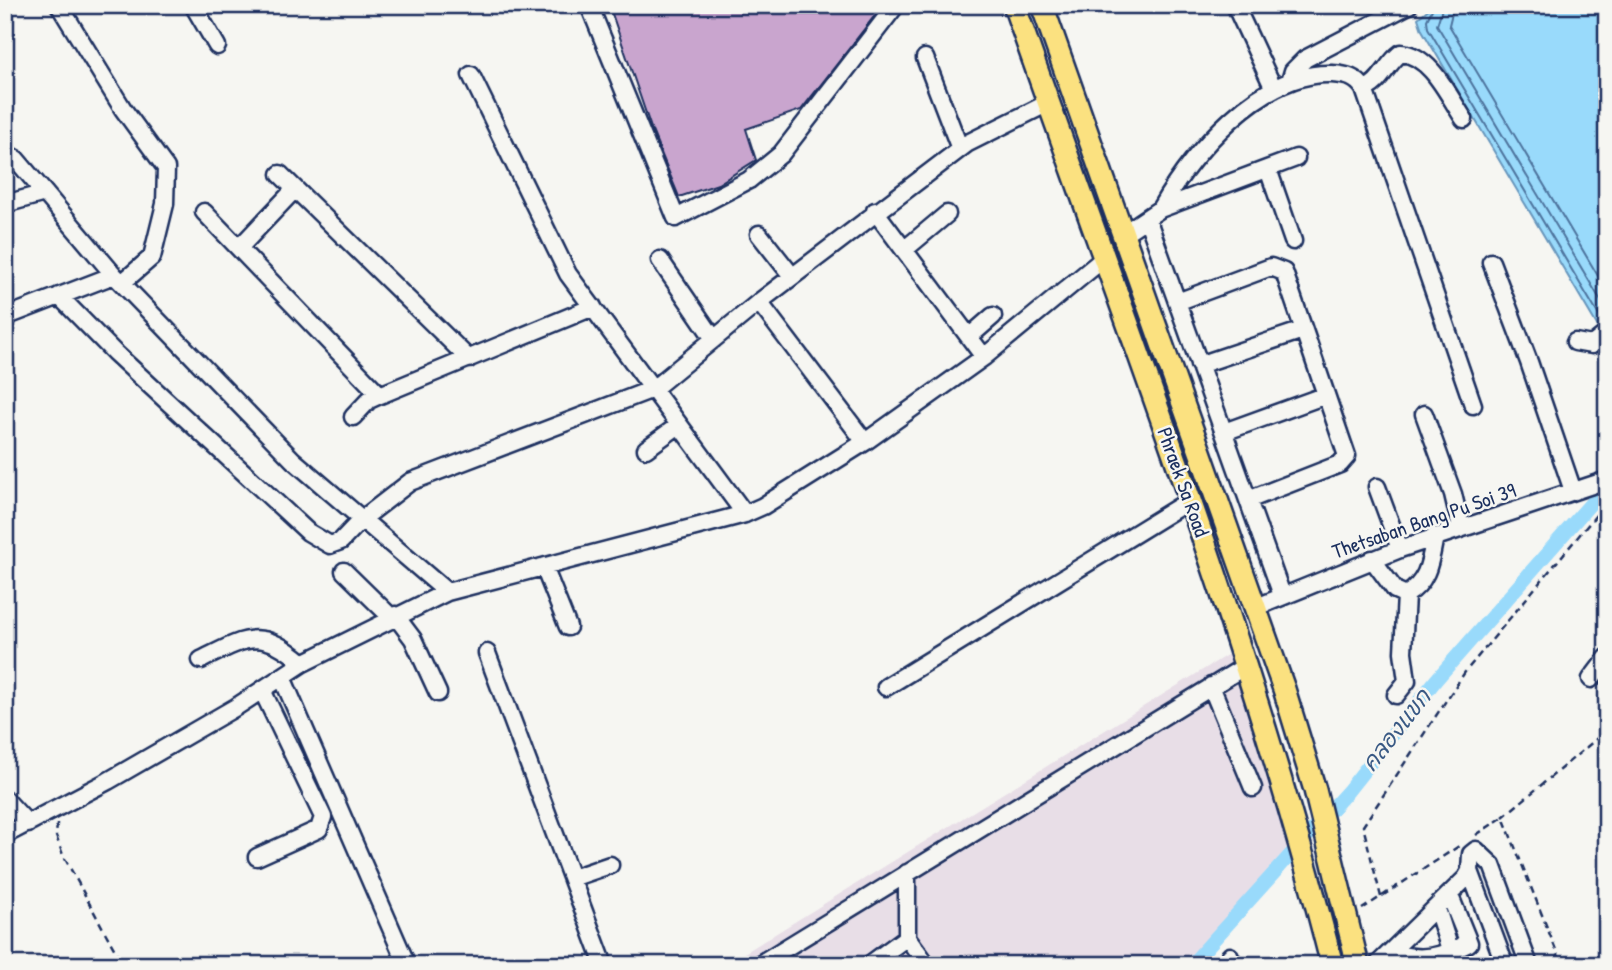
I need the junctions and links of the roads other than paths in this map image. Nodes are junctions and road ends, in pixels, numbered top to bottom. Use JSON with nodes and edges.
{"nodes":[{"id":1,"x":59,"y":5,"type":"edge"},
{"id":2,"x":193,"y":5,"type":"edge"},
{"id":3,"x":589,"y":5,"type":"edge"},
{"id":4,"x":896,"y":5,"type":"edge"},
{"id":5,"x":1014,"y":5,"type":"edge"},
{"id":6,"x":1042,"y":5,"type":"edge"},
{"id":7,"x":1235,"y":5,"type":"edge"},
{"id":8,"x":1409,"y":5,"type":"edge"},
{"id":9,"x":217,"y":46,"type":"dead end"},
{"id":10,"x":925,"y":58,"type":"dead end"},
{"id":11,"x":471,"y":75,"type":"dead end"},
{"id":12,"x":1290,"y":81,"type":"junction"},
{"id":13,"x":1274,"y":89,"type":"junction"},
{"id":14,"x":1364,"y":89,"type":"junction"},
{"id":15,"x":1048,"y":103,"type":"junction"},
{"id":16,"x":1464,"y":120,"type":"dead end"},
{"id":17,"x":960,"y":149,"type":"junction"},
{"id":18,"x":5,"y":153,"type":"edge"},
{"id":19,"x":1296,"y":158,"type":"dead end"},
{"id":20,"x":1268,"y":169,"type":"junction"},
{"id":21,"x":279,"y":174,"type":"dead end"},
{"id":22,"x":295,"y":189,"type":"junction"},
{"id":23,"x":45,"y":193,"type":"junction"},
{"id":24,"x":5,"y":204,"type":"edge"},
{"id":25,"x":876,"y":211,"type":"junction"},
{"id":26,"x":204,"y":212,"type":"dead end"},
{"id":27,"x":947,"y":214,"type":"dead end"},
{"id":28,"x":1153,"y":214,"type":"junction"},
{"id":29,"x":759,"y":234,"type":"dead end"},
{"id":30,"x":1123,"y":234,"type":"junction"},
{"id":31,"x":1293,"y":241,"type":"dead end"},
{"id":32,"x":239,"y":248,"type":"junction"},
{"id":33,"x":904,"y":250,"type":"junction"},
{"id":34,"x":1103,"y":258,"type":"junction"},
{"id":35,"x":660,"y":260,"type":"dead end"},
{"id":36,"x":1491,"y":262,"type":"dead end"},
{"id":37,"x":792,"y":276,"type":"junction"},
{"id":38,"x":118,"y":279,"type":"junction"},
{"id":39,"x":59,"y":296,"type":"junction"},
{"id":40,"x":759,"y":302,"type":"junction"},
{"id":41,"x":1177,"y":302,"type":"junction"},
{"id":42,"x":593,"y":307,"type":"junction"},
{"id":43,"x":6,"y":314,"type":"edge"},
{"id":44,"x":993,"y":316,"type":"dead end"},
{"id":45,"x":1303,"y":330,"type":"junction"},
{"id":46,"x":1607,"y":333,"type":"edge"},
{"id":47,"x":969,"y":337,"type":"junction"},
{"id":48,"x":714,"y":339,"type":"junction"},
{"id":49,"x":1575,"y":342,"type":"dead end"},
{"id":50,"x":984,"y":357,"type":"junction"},
{"id":51,"x":469,"y":359,"type":"junction"},
{"id":52,"x":1199,"y":365,"type":"junction"},
{"id":53,"x":653,"y":389,"type":"junction"},
{"id":54,"x":380,"y":395,"type":"junction"},
{"id":55,"x":1326,"y":395,"type":"junction"},
{"id":56,"x":1474,"y":405,"type":"dead end"},
{"id":57,"x":1424,"y":414,"type":"dead end"},
{"id":58,"x":353,"y":417,"type":"dead end"},
{"id":59,"x":679,"y":425,"type":"junction"},
{"id":60,"x":1224,"y":432,"type":"junction"},
{"id":61,"x":865,"y":442,"type":"junction"},
{"id":62,"x":646,"y":449,"type":"dead end"},
{"id":63,"x":1607,"y":480,"type":"edge"},
{"id":64,"x":1377,"y":487,"type":"dead end"},
{"id":65,"x":1573,"y":491,"type":"junction"},
{"id":66,"x":1190,"y":500,"type":"junction"},
{"id":67,"x":1248,"y":500,"type":"junction"},
{"id":68,"x":745,"y":514,"type":"junction"},
{"id":69,"x":361,"y":520,"type":"junction"},
{"id":70,"x":1461,"y":528,"type":"junction"},
{"id":71,"x":1435,"y":536,"type":"junction"},
{"id":72,"x":1400,"y":548,"type":"junction"},
{"id":73,"x":1372,"y":559,"type":"junction"},
{"id":74,"x":544,"y":567,"type":"junction"},
{"id":75,"x":344,"y":571,"type":"dead end"},
{"id":76,"x":447,"y":592,"type":"junction"},
{"id":77,"x":1282,"y":595,"type":"junction"},
{"id":78,"x":1406,"y":595,"type":"junction"},
{"id":79,"x":1257,"y":607,"type":"junction"},
{"id":80,"x":393,"y":616,"type":"junction"},
{"id":81,"x":568,"y":627,"type":"dead end"},
{"id":82,"x":487,"y":653,"type":"dead end"},
{"id":83,"x":1607,"y":658,"type":"edge"},
{"id":84,"x":201,"y":660,"type":"dead end"},
{"id":85,"x":303,"y":663,"type":"junction"},
{"id":86,"x":1247,"y":665,"type":"junction"},
{"id":87,"x":282,"y":677,"type":"junction"},
{"id":88,"x":1591,"y":679,"type":"dead end"},
{"id":89,"x":1211,"y":686,"type":"junction"},
{"id":90,"x":886,"y":687,"type":"dead end"},
{"id":91,"x":262,"y":690,"type":"junction"},
{"id":92,"x":438,"y":693,"type":"dead end"},
{"id":93,"x":1395,"y":695,"type":"dead end"},
{"id":94,"x":1253,"y":788,"type":"dead end"},
{"id":95,"x":5,"y":799,"type":"edge"},
{"id":96,"x":28,"y":824,"type":"junction"},
{"id":97,"x":5,"y":835,"type":"edge"},
{"id":98,"x":257,"y":857,"type":"dead end"},
{"id":99,"x":610,"y":864,"type":"dead end"},
{"id":100,"x":1470,"y":871,"type":"junction"},
{"id":101,"x":907,"y":873,"type":"junction"},
{"id":102,"x":572,"y":878,"type":"junction"},
{"id":103,"x":1450,"y":896,"type":"junction"},
{"id":104,"x":1437,"y":909,"type":"junction"},
{"id":105,"x":907,"y":937,"type":"junction"},
{"id":106,"x":1392,"y":952,"type":"junction"},
{"id":107,"x":1452,"y":958,"type":"edge"},
{"id":108,"x":1429,"y":962,"type":"edge"},
{"id":109,"x":407,"y":965,"type":"edge"},
{"id":110,"x":604,"y":965,"type":"edge"},
{"id":111,"x":758,"y":965,"type":"edge"},
{"id":112,"x":869,"y":965,"type":"edge"},
{"id":113,"x":927,"y":965,"type":"edge"},
{"id":114,"x":1332,"y":965,"type":"edge"},
{"id":115,"x":1358,"y":965,"type":"edge"},
{"id":116,"x":1377,"y":965,"type":"edge"},
{"id":117,"x":1505,"y":965,"type":"edge"},
{"id":118,"x":1529,"y":965,"type":"edge"}],
"edges":[{"from":1,"to":38,"type":"street"},
{"from":2,"to":9,"type":"street"},
{"from":3,"to":4,"type":"street"},
{"from":5,"to":15,"type":"main road","name":"Phraek Sa Road"},
{"from":6,"to":30,"type":"main road","name":"Phraek Sa Road"},
{"from":7,"to":13,"type":"street"},
{"from":8,"to":12,"type":"street"},
{"from":10,"to":17,"type":"street"},
{"from":11,"to":42,"type":"street"},
{"from":12,"to":13,"type":"street"},
{"from":12,"to":14,"type":"street"},
{"from":13,"to":28,"type":"street"},
{"from":14,"to":16,"type":"street"},
{"from":14,"to":56,"type":"street"},
{"from":15,"to":17,"type":"street"},
{"from":15,"to":34,"type":"main road","name":"Phraek Sa Road"},
{"from":17,"to":25,"type":"street"},
{"from":18,"to":23,"type":"street"},
{"from":19,"to":20,"type":"street"},
{"from":20,"to":28,"type":"street"},
{"from":20,"to":31,"type":"street"},
{"from":21,"to":22,"type":"street"},
{"from":22,"to":32,"type":"street"},
{"from":22,"to":51,"type":"street"},
{"from":23,"to":24,"type":"street"},
{"from":23,"to":38,"type":"street"},
{"from":25,"to":33,"type":"street"},
{"from":25,"to":37,"type":"street"},
{"from":26,"to":32,"type":"street"},
{"from":27,"to":33,"type":"street"},
{"from":28,"to":30,"type":"street"},
{"from":28,"to":41,"type":"street"},
{"from":29,"to":37,"type":"street"},
{"from":30,"to":79,"type":"main road","name":"Phraek Sa Road"},
{"from":32,"to":54,"type":"street"},
{"from":33,"to":47,"type":"street"},
{"from":34,"to":50,"type":"street"},
{"from":34,"to":66,"type":"main road","name":"Phraek Sa Road"},
{"from":35,"to":48,"type":"street"},
{"from":36,"to":65,"type":"street"},
{"from":37,"to":40,"type":"street"},
{"from":38,"to":39,"type":"street"},
{"from":38,"to":69,"type":"street"},
{"from":39,"to":43,"type":"street"},
{"from":39,"to":69,"type":"street"},
{"from":40,"to":48,"type":"street"},
{"from":40,"to":61,"type":"street"},
{"from":41,"to":45,"type":"street"},
{"from":41,"to":52,"type":"street"},
{"from":42,"to":51,"type":"street"},
{"from":42,"to":53,"type":"street"},
{"from":44,"to":47,"type":"street"},
{"from":45,"to":52,"type":"street"},
{"from":45,"to":55,"type":"street"},
{"from":46,"to":49,"type":"street"},
{"from":47,"to":50,"type":"street"},
{"from":48,"to":53,"type":"street"},
{"from":50,"to":61,"type":"street"},
{"from":51,"to":54,"type":"street"},
{"from":52,"to":60,"type":"street"},
{"from":53,"to":59,"type":"street"},
{"from":53,"to":69,"type":"street"},
{"from":54,"to":58,"type":"street"},
{"from":55,"to":60,"type":"street"},
{"from":55,"to":67,"type":"street"},
{"from":57,"to":70,"type":"street"},
{"from":59,"to":62,"type":"street"},
{"from":59,"to":68,"type":"street"},
{"from":60,"to":67,"type":"street"},
{"from":61,"to":68,"type":"street"},
{"from":63,"to":65,"type":"street","name":"Thetsaban Bang Pu Soi 39"},
{"from":64,"to":72,"type":"street"},
{"from":65,"to":70,"type":"street","name":"Thetsaban Bang Pu Soi 39"},
{"from":66,"to":86,"type":"main road","name":"Phraek Sa Road"},
{"from":66,"to":90,"type":"street"},
{"from":67,"to":77,"type":"street"},
{"from":68,"to":74,"type":"street"},
{"from":69,"to":76,"type":"street"},
{"from":70,"to":71,"type":"street","name":"Thetsaban Bang Pu Soi 39"},
{"from":71,"to":72,"type":"street","name":"Thetsaban Bang Pu Soi 39"},
{"from":71,"to":78,"type":"street"},
{"from":72,"to":73,"type":"street","name":"Thetsaban Bang Pu Soi 39"},
{"from":73,"to":77,"type":"street","name":"Thetsaban Bang Pu Soi 39"},
{"from":73,"to":78,"type":"street"},
{"from":74,"to":76,"type":"street"},
{"from":74,"to":81,"type":"street"},
{"from":75,"to":80,"type":"street"},
{"from":76,"to":80,"type":"street"},
{"from":77,"to":79,"type":"street","name":"Thetsaban Bang Pu Soi 39"},
{"from":78,"to":93,"type":"street"},
{"from":79,"to":115,"type":"main road","name":"Phraek Sa Road"},
{"from":80,"to":85,"type":"street"},
{"from":80,"to":92,"type":"street"},
{"from":82,"to":102,"type":"street"},
{"from":83,"to":88,"type":"street"},
{"from":84,"to":85,"type":"street"},
{"from":85,"to":87,"type":"street"},
{"from":86,"to":89,"type":"street"},
{"from":86,"to":114,"type":"main road","name":"Phraek Sa Road"},
{"from":87,"to":91,"type":"street"},
{"from":87,"to":109,"type":"street"},
{"from":89,"to":94,"type":"street"},
{"from":89,"to":101,"type":"street"},
{"from":91,"to":96,"type":"street"},
{"from":91,"to":98,"type":"street"},
{"from":95,"to":96,"type":"street"},
{"from":96,"to":97,"type":"street"},
{"from":99,"to":102,"type":"street"},
{"from":100,"to":103,"type":"street"},
{"from":100,"to":117,"type":"street"},
{"from":100,"to":118,"type":"street"},
{"from":101,"to":105,"type":"street"},
{"from":101,"to":111,"type":"street"},
{"from":102,"to":110,"type":"street"},
{"from":103,"to":104,"type":"street"},
{"from":103,"to":107,"type":"street"},
{"from":104,"to":106,"type":"street"},
{"from":104,"to":107,"type":"street"},
{"from":105,"to":112,"type":"street"},
{"from":105,"to":113,"type":"street"},
{"from":106,"to":108,"type":"street"},
{"from":106,"to":116,"type":"street"},
{"from":107,"to":108,"type":"street"}]}
